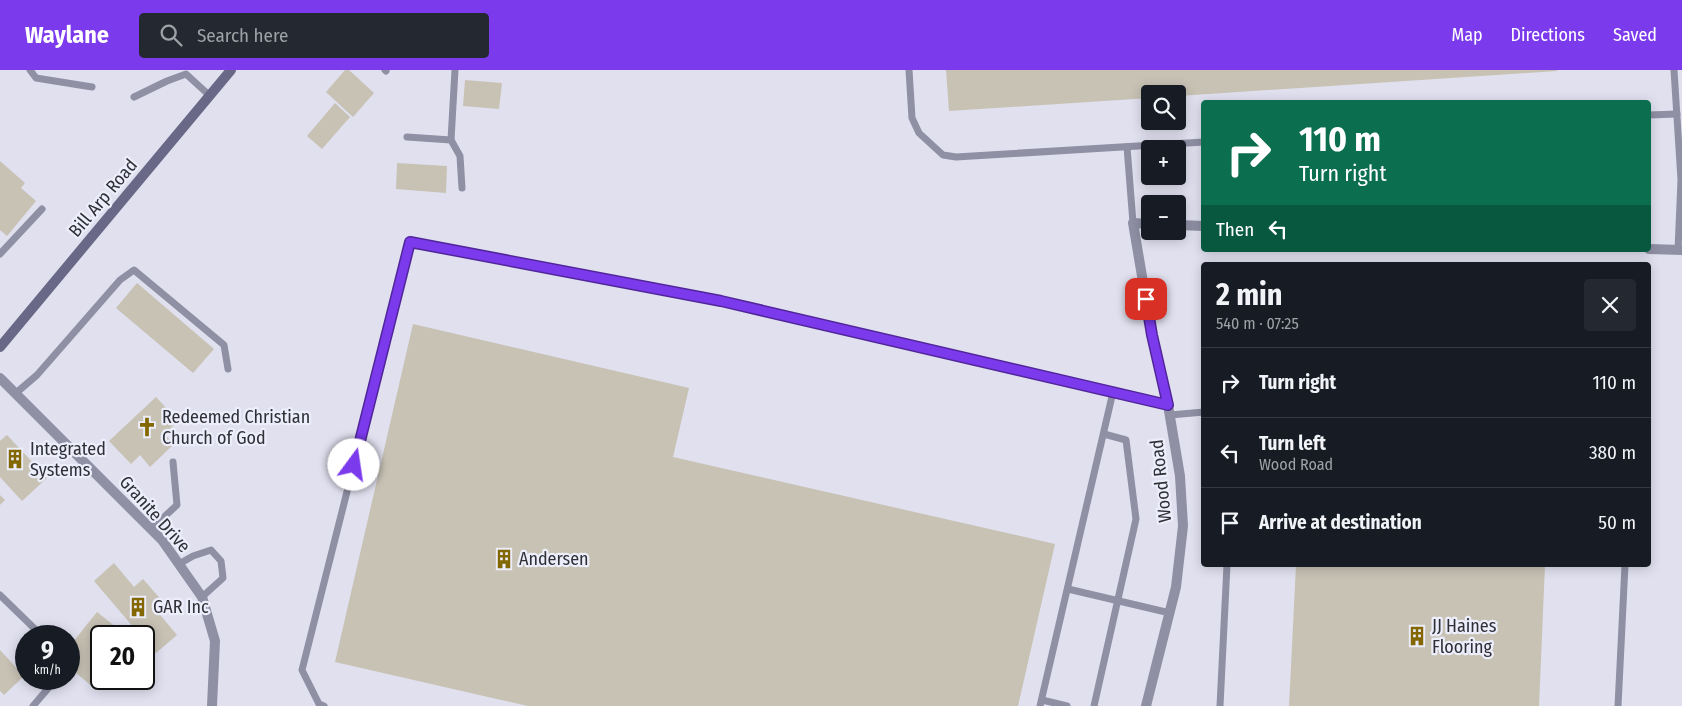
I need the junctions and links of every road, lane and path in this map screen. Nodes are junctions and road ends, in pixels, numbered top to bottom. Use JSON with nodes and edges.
{"nodes":[{"id":1,"x":30,"y":70,"type":"edge"},
{"id":2,"x":231,"y":70,"type":"edge"},
{"id":3,"x":455,"y":70,"type":"edge"},
{"id":4,"x":909,"y":70,"type":"edge"},
{"id":5,"x":1674,"y":70,"type":"edge"},
{"id":6,"x":185,"y":72,"type":"edge"},
{"id":7,"x":92,"y":86,"type":"dead end"},
{"id":8,"x":209,"y":95,"type":"junction"},
{"id":9,"x":134,"y":97,"type":"dead end"},
{"id":10,"x":1677,"y":114,"type":"junction"},
{"id":11,"x":1651,"y":115,"type":"edge"},
{"id":12,"x":407,"y":137,"type":"dead end"},
{"id":13,"x":451,"y":140,"type":"junction"},
{"id":14,"x":1201,"y":142,"type":"edge"},
{"id":15,"x":1127,"y":147,"type":"junction"},
{"id":16,"x":462,"y":188,"type":"dead end"},
{"id":17,"x":42,"y":209,"type":"dead end"},
{"id":18,"x":1133,"y":223,"type":"junction"},
{"id":19,"x":1141,"y":223,"type":"edge"},
{"id":20,"x":1186,"y":225,"type":"edge"},
{"id":21,"x":1201,"y":226,"type":"edge"},
{"id":22,"x":1651,"y":249,"type":"edge"},
{"id":23,"x":1680,"y":250,"type":"edge"},
{"id":24,"x":0,"y":254,"type":"edge"},
{"id":25,"x":0,"y":347,"type":"edge"},
{"id":26,"x":228,"y":369,"type":"dead end"},
{"id":27,"x":0,"y":378,"type":"edge"},
{"id":28,"x":1113,"y":392,"type":"junction"},
{"id":29,"x":16,"y":393,"type":"junction"},
{"id":30,"x":1169,"y":410,"type":"junction"},
{"id":31,"x":1201,"y":412,"type":"edge"},
{"id":32,"x":1104,"y":434,"type":"junction"},
{"id":33,"x":174,"y":462,"type":"dead end"},
{"id":34,"x":151,"y":529,"type":"junction"},
{"id":35,"x":180,"y":564,"type":"junction"},
{"id":36,"x":1227,"y":567,"type":"edge"},
{"id":37,"x":1625,"y":567,"type":"edge"},
{"id":38,"x":1068,"y":589,"type":"junction"},
{"id":39,"x":0,"y":594,"type":"edge"},
{"id":40,"x":202,"y":597,"type":"junction"},
{"id":41,"x":1117,"y":601,"type":"junction"},
{"id":42,"x":1170,"y":613,"type":"junction"},
{"id":43,"x":31,"y":625,"type":"edge"},
{"id":44,"x":46,"y":690,"type":"edge"},
{"id":45,"x":1041,"y":703,"type":"edge"},
{"id":46,"x":32,"y":706,"type":"edge"},
{"id":47,"x":212,"y":706,"type":"edge"},
{"id":48,"x":324,"y":706,"type":"edge"},
{"id":49,"x":1067,"y":706,"type":"edge"},
{"id":50,"x":1094,"y":706,"type":"edge"},
{"id":51,"x":1146,"y":706,"type":"edge"},
{"id":52,"x":1220,"y":706,"type":"edge"},
{"id":53,"x":1618,"y":706,"type":"edge"}],
"edges":[{"from":1,"to":7,"type":"lane"},
{"from":2,"to":8,"type":"main road","name":"Bill Arp Road"},
{"from":3,"to":13,"type":"lane"},
{"from":4,"to":15,"type":"lane"},
{"from":5,"to":10,"type":"lane"},
{"from":6,"to":8,"type":"lane"},
{"from":6,"to":9,"type":"lane"},
{"from":8,"to":25,"type":"main road","name":"Bill Arp Road"},
{"from":10,"to":11,"type":"lane"},
{"from":10,"to":23,"type":"lane"},
{"from":12,"to":13,"type":"lane"},
{"from":13,"to":16,"type":"lane"},
{"from":14,"to":15,"type":"lane"},
{"from":15,"to":18,"type":"lane"},
{"from":17,"to":24,"type":"lane"},
{"from":18,"to":19,"type":"street"},
{"from":18,"to":30,"type":"street","name":"Wood Road"},
{"from":20,"to":21,"type":"street"},
{"from":22,"to":23,"type":"street"},
{"from":26,"to":29,"type":"lane"},
{"from":27,"to":29,"type":"street","name":"Granite Drive"},
{"from":28,"to":30,"type":"lane"},
{"from":28,"to":32,"type":"lane"},
{"from":28,"to":48,"type":"lane"},
{"from":29,"to":34,"type":"street","name":"Granite Drive"},
{"from":30,"to":31,"type":"lane"},
{"from":30,"to":42,"type":"street","name":"Wood Road"},
{"from":32,"to":38,"type":"lane"},
{"from":32,"to":41,"type":"lane"},
{"from":33,"to":34,"type":"lane"},
{"from":34,"to":35,"type":"street","name":"Granite Drive"},
{"from":35,"to":40,"type":"street","name":"Granite Drive"},
{"from":35,"to":40,"type":"lane"},
{"from":36,"to":52,"type":"lane"},
{"from":37,"to":53,"type":"lane"},
{"from":38,"to":41,"type":"lane"},
{"from":38,"to":45,"type":"lane"},
{"from":39,"to":43,"type":"lane"},
{"from":40,"to":47,"type":"street","name":"Granite Drive"},
{"from":41,"to":42,"type":"lane"},
{"from":41,"to":50,"type":"lane"},
{"from":42,"to":51,"type":"street","name":"Wood Road"},
{"from":44,"to":46,"type":"lane"},
{"from":45,"to":49,"type":"lane"}]}
